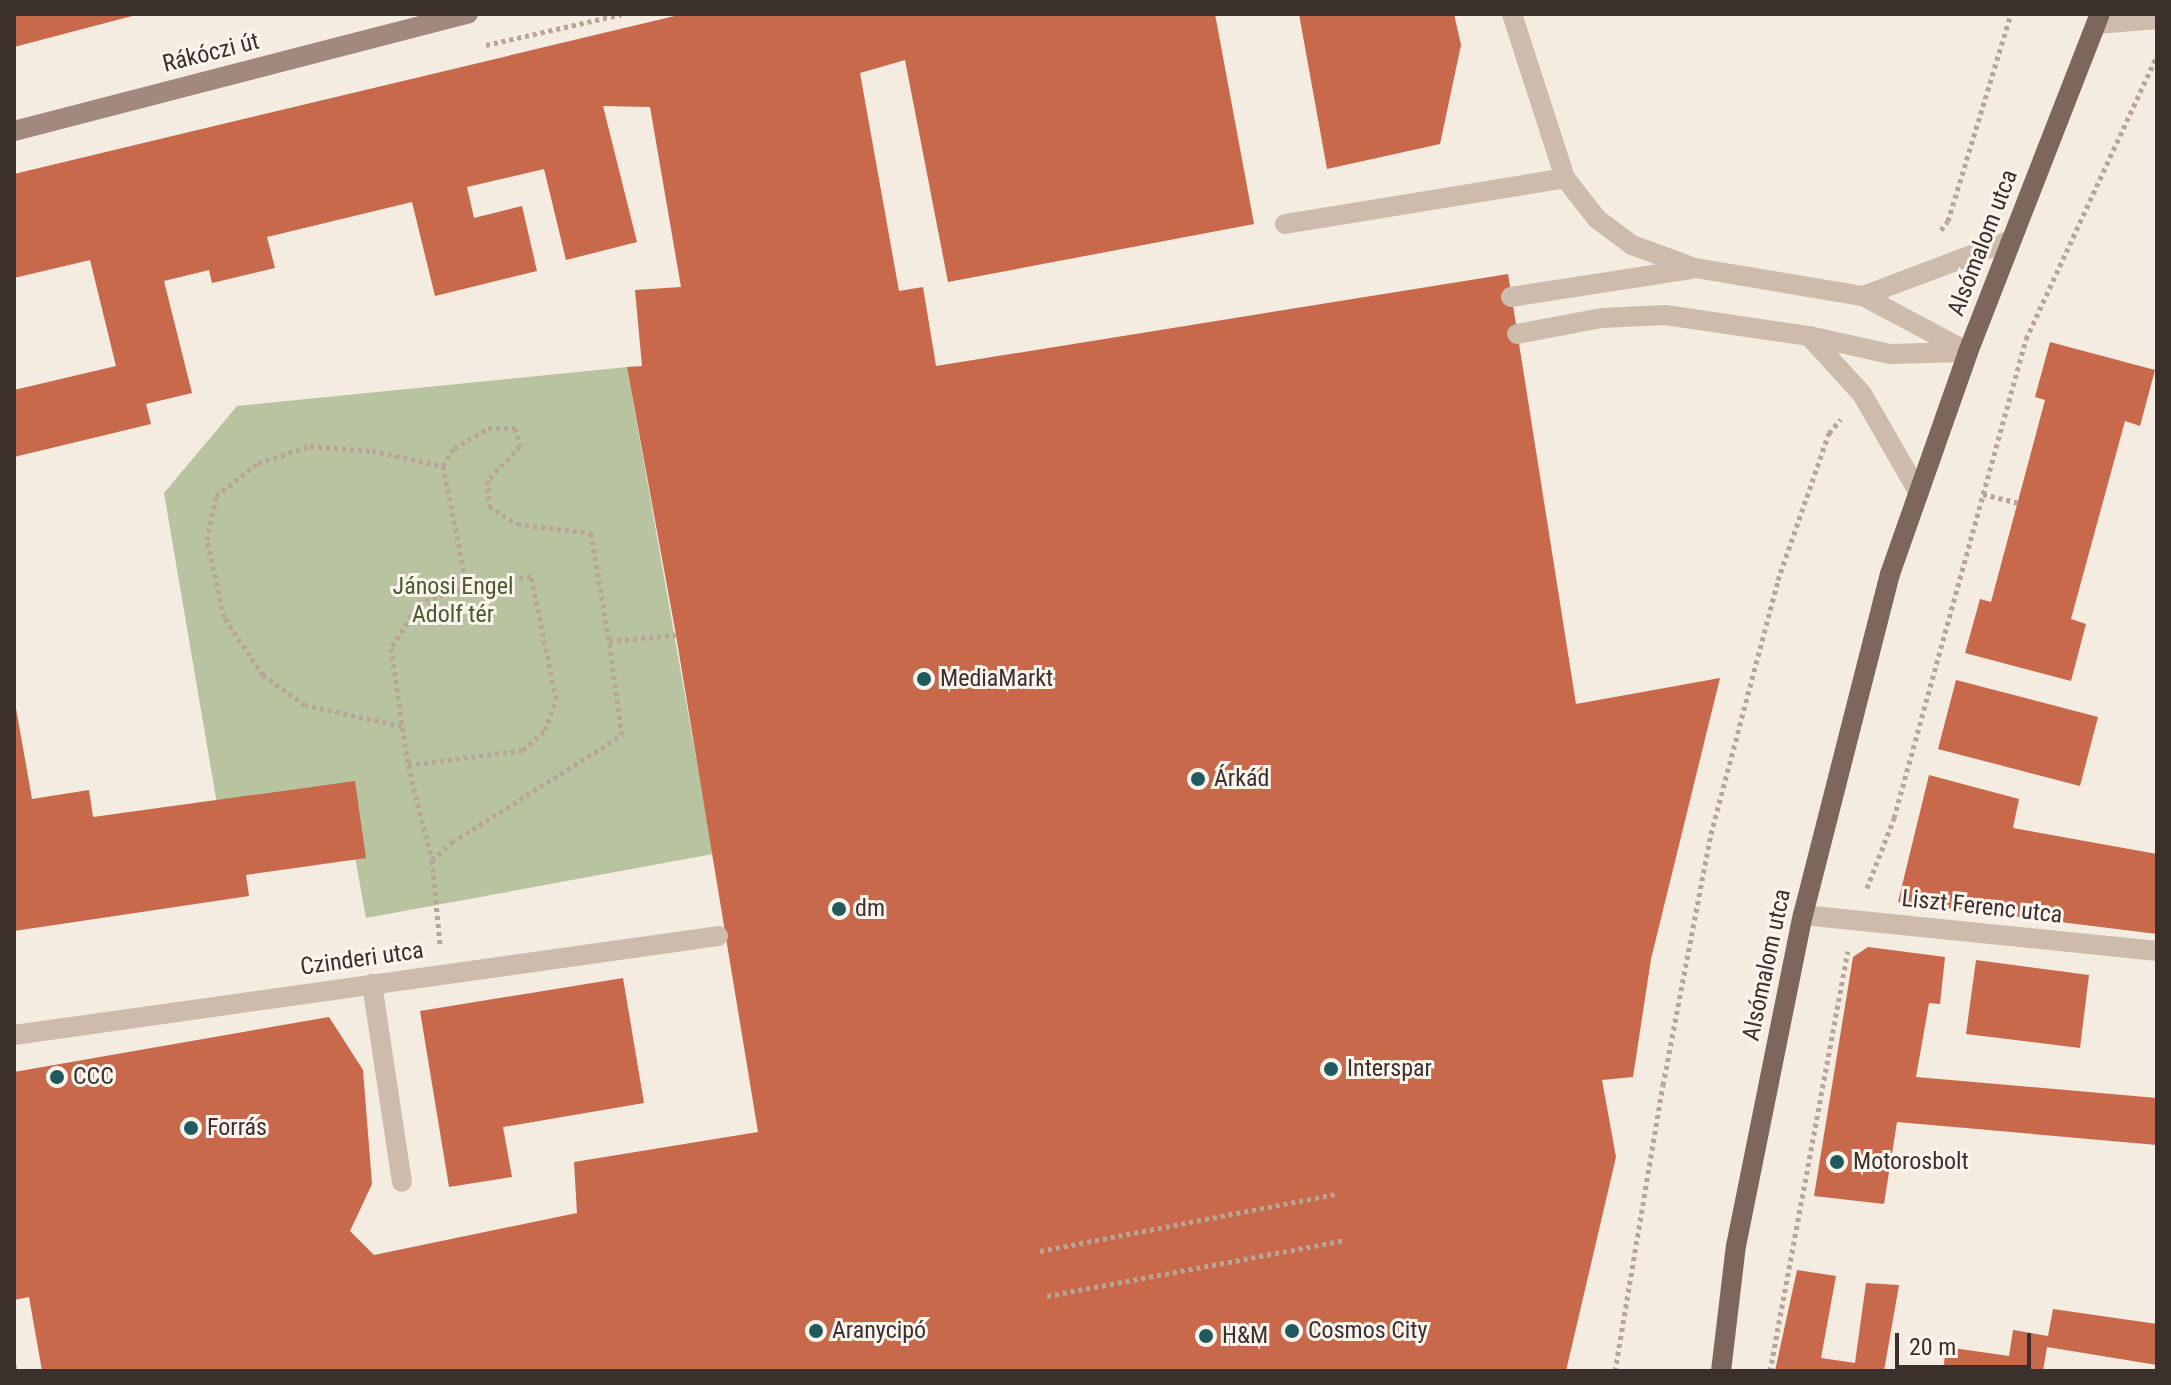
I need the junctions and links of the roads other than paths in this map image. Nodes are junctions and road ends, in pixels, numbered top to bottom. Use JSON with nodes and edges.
{"nodes":[{"id":1,"x":468,"y":14,"type":"edge"},
{"id":2,"x":1512,"y":14,"type":"edge"},
{"id":3,"x":2099,"y":19,"type":"edge"},
{"id":4,"x":2157,"y":19,"type":"edge"},
{"id":5,"x":14,"y":131,"type":"edge"},
{"id":6,"x":1565,"y":178,"type":"junction"},
{"id":7,"x":1285,"y":224,"type":"dead end"},
{"id":8,"x":2011,"y":240,"type":"junction"},
{"id":9,"x":1695,"y":268,"type":"junction"},
{"id":10,"x":1863,"y":296,"type":"junction"},
{"id":11,"x":1511,"y":297,"type":"dead end"},
{"id":12,"x":1517,"y":334,"type":"dead end"},
{"id":13,"x":1809,"y":336,"type":"junction"},
{"id":14,"x":1968,"y":352,"type":"junction"},
{"id":15,"x":1919,"y":493,"type":"junction"},
{"id":16,"x":1803,"y":915,"type":"junction"},
{"id":17,"x":718,"y":936,"type":"dead end"},
{"id":18,"x":2157,"y":951,"type":"edge"},
{"id":19,"x":372,"y":984,"type":"junction"},
{"id":20,"x":14,"y":1035,"type":"edge"},
{"id":21,"x":402,"y":1182,"type":"dead end"},
{"id":22,"x":1721,"y":1371,"type":"edge"}],
"edges":[{"from":1,"to":5,"type":"street","name":"Rákóczi út"},
{"from":2,"to":6,"type":"street"},
{"from":3,"to":4,"type":"street"},
{"from":3,"to":8,"type":"main road","name":"Alsómalom utca"},
{"from":6,"to":7,"type":"street"},
{"from":6,"to":9,"type":"street"},
{"from":8,"to":10,"type":"street"},
{"from":8,"to":14,"type":"main road","name":"Alsómalom utca"},
{"from":9,"to":10,"type":"street"},
{"from":9,"to":11,"type":"street"},
{"from":10,"to":14,"type":"street"},
{"from":12,"to":13,"type":"street"},
{"from":13,"to":14,"type":"street"},
{"from":13,"to":15,"type":"street"},
{"from":14,"to":15,"type":"main road","name":"Alsómalom utca"},
{"from":15,"to":16,"type":"main road","name":"Alsómalom utca"},
{"from":16,"to":18,"type":"street","name":"Liszt Ferenc utca"},
{"from":16,"to":22,"type":"main road","name":"Alsómalom utca"},
{"from":17,"to":19,"type":"street","name":"Czinderi utca"},
{"from":19,"to":20,"type":"street","name":"Czinderi utca"},
{"from":19,"to":21,"type":"street"}]}
